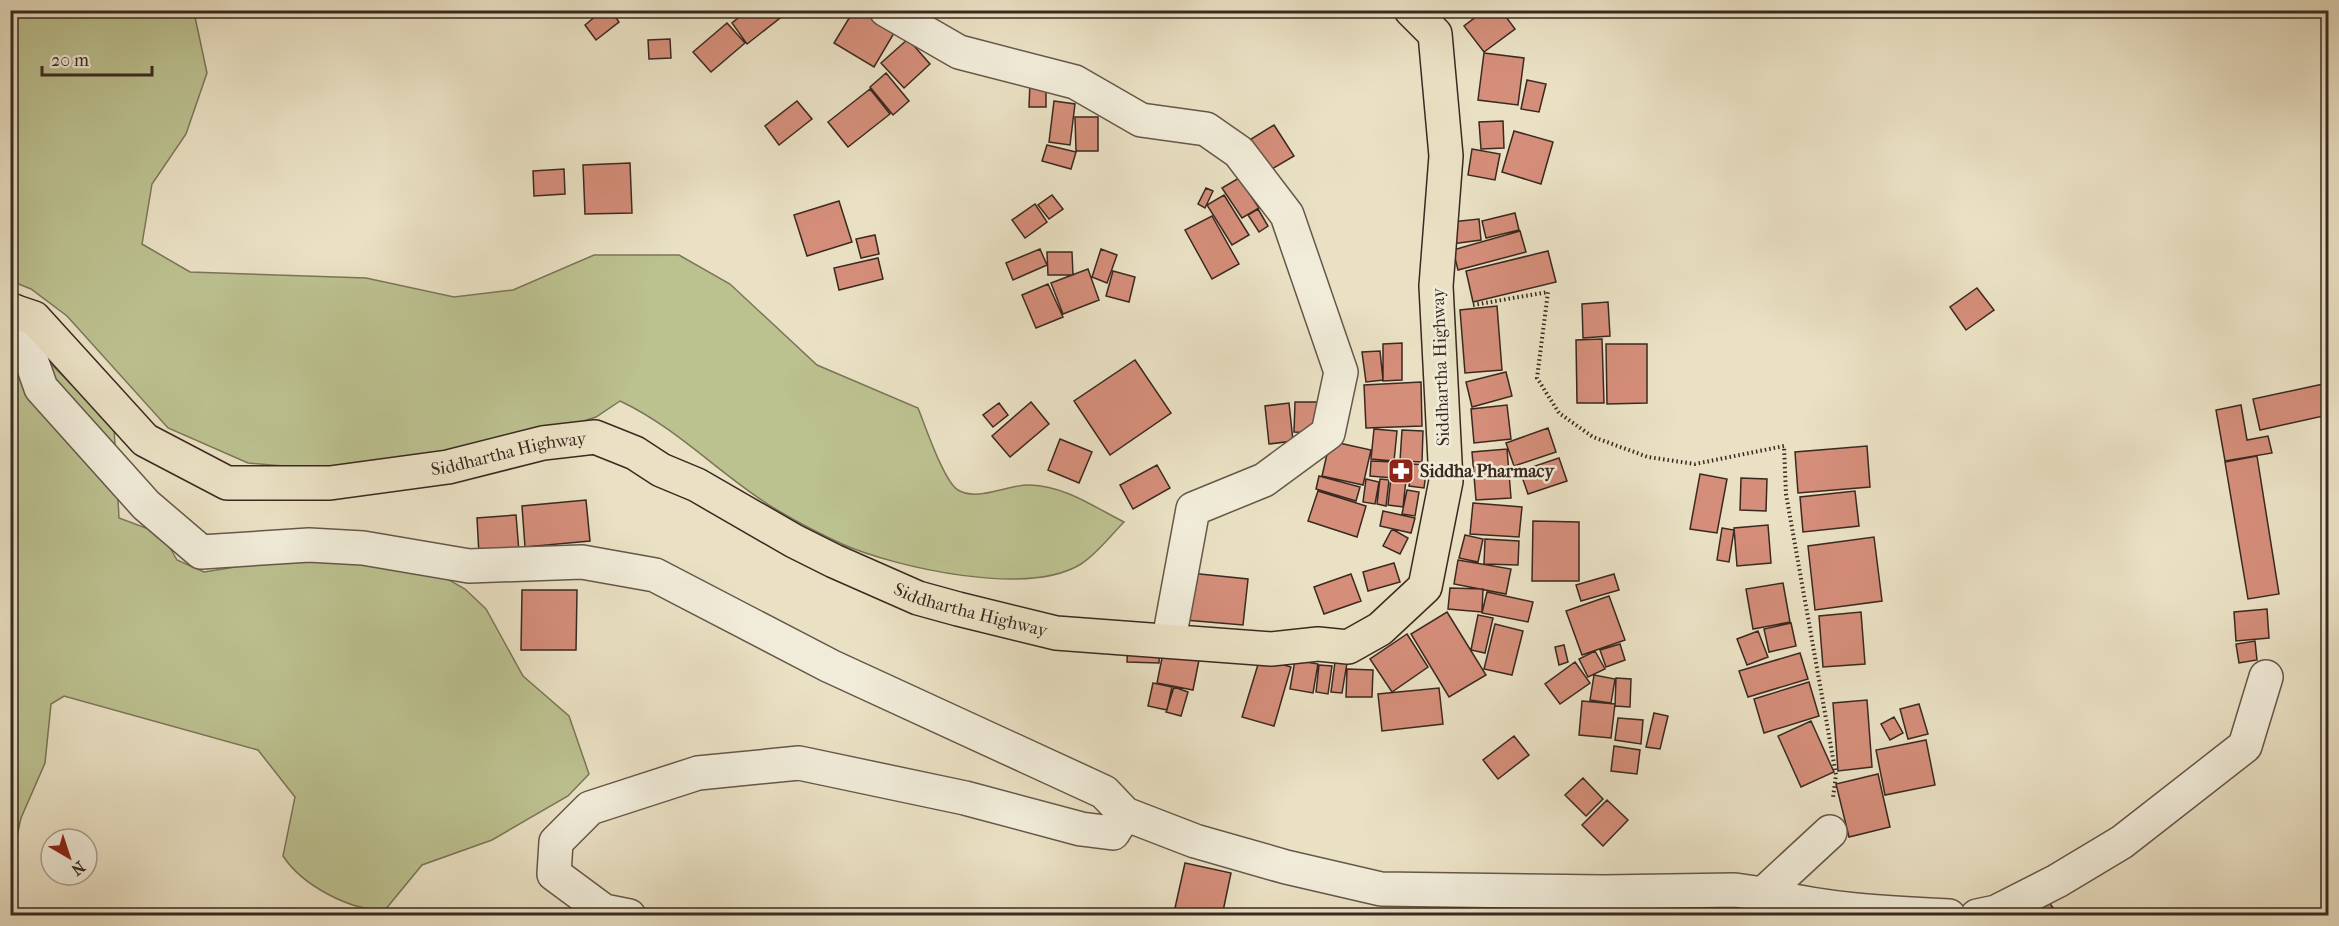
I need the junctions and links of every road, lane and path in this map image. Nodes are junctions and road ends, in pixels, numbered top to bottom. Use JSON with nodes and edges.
{"nodes":[{"id":1,"x":886,"y":10,"type":"edge"},
{"id":2,"x":1411,"y":10,"type":"edge"},
{"id":3,"x":12,"y":310,"type":"edge"},
{"id":4,"x":1438,"y":312,"type":"junction"},
{"id":5,"x":1169,"y":639,"type":"junction"},
{"id":6,"x":2266,"y":677,"type":"dead end"},
{"id":7,"x":1125,"y":814,"type":"junction"},
{"id":8,"x":1830,"y":832,"type":"joint"},
{"id":9,"x":1763,"y":894,"type":"junction"},
{"id":10,"x":629,"y":915,"type":"edge"},
{"id":11,"x":1950,"y":915,"type":"edge"},
{"id":12,"x":1977,"y":915,"type":"edge"}],
"edges":[{"from":1,"to":5,"type":"street"},
{"from":2,"to":4,"type":"highway","name":"Siddhartha Highway"},
{"from":3,"to":5,"type":"highway","name":"Siddhartha Highway"},
{"from":3,"to":7,"type":"street"},
{"from":4,"to":5,"type":"highway","name":"Siddhartha Highway"},
{"from":4,"to":8,"type":"path"},
{"from":6,"to":12,"type":"street"},
{"from":7,"to":9,"type":"street"},
{"from":7,"to":10,"type":"street"},
{"from":8,"to":9,"type":"street"},
{"from":9,"to":11,"type":"street"}]}
